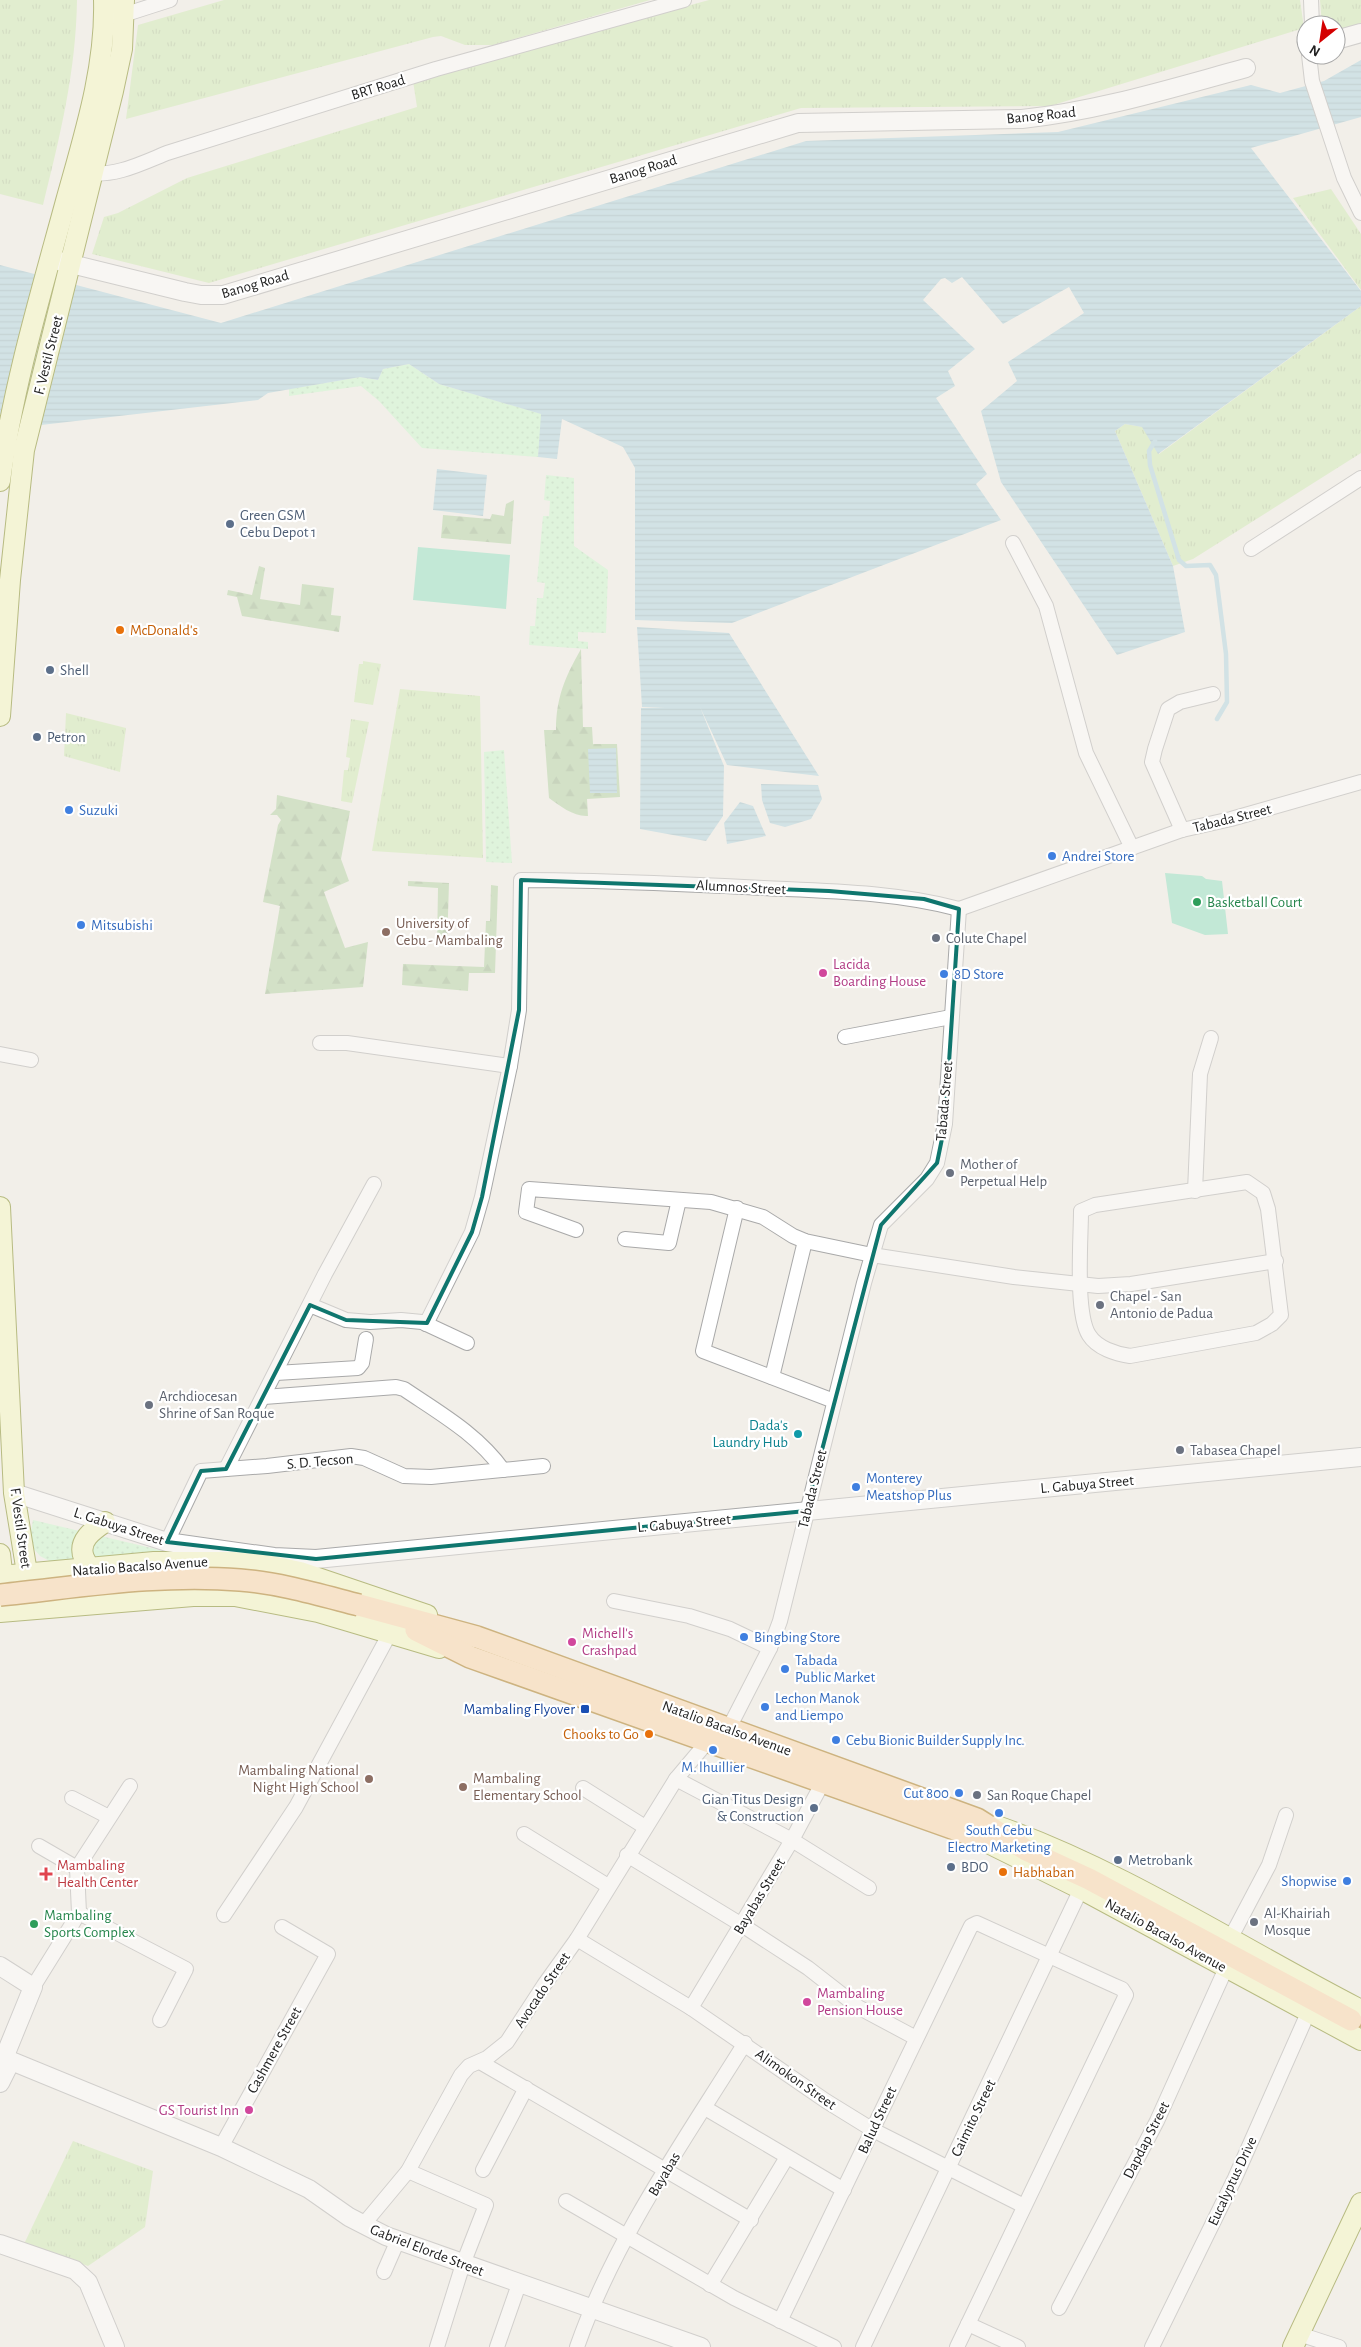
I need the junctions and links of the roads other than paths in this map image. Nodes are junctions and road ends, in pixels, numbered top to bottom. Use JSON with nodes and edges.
{"nodes":[{"id":1,"x":104,"y":0,"type":"edge"},
{"id":2,"x":170,"y":0,"type":"edge"},
{"id":3,"x":684,"y":0,"type":"edge"},
{"id":4,"x":1311,"y":0,"type":"edge"},
{"id":5,"x":124,"y":7,"type":"edge"},
{"id":6,"x":1312,"y":15,"type":"edge"},
{"id":7,"x":104,"y":20,"type":"junction"},
{"id":8,"x":1361,"y":33,"type":"edge"},
{"id":9,"x":1346,"y":37,"type":"edge"},
{"id":10,"x":1310,"y":65,"type":"edge"},
{"id":11,"x":1246,"y":68,"type":"dead end"},
{"id":12,"x":84,"y":173,"type":"junction"},
{"id":13,"x":1361,"y":213,"type":"edge"},
{"id":14,"x":48,"y":268,"type":"junction"},
{"id":15,"x":69,"y":273,"type":"junction"},
{"id":16,"x":1361,"y":478,"type":"edge"},
{"id":17,"x":0,"y":482,"type":"edge"},
{"id":18,"x":1014,"y":543,"type":"dead end"},
{"id":19,"x":1251,"y":549,"type":"dead end"},
{"id":20,"x":1213,"y":694,"type":"dead end"},
{"id":21,"x":0,"y":716,"type":"edge"},
{"id":22,"x":1361,"y":782,"type":"edge"},
{"id":23,"x":1182,"y":830,"type":"junction"},
{"id":24,"x":1132,"y":848,"type":"junction"},
{"id":25,"x":959,"y":909,"type":"junction"},
{"id":26,"x":951,"y":1017,"type":"junction"},
{"id":27,"x":845,"y":1037,"type":"dead end"},
{"id":28,"x":1211,"y":1038,"type":"dead end"},
{"id":29,"x":320,"y":1043,"type":"dead end"},
{"id":30,"x":0,"y":1054,"type":"edge"},
{"id":31,"x":31,"y":1060,"type":"dead end"},
{"id":32,"x":510,"y":1066,"type":"junction"},
{"id":33,"x":374,"y":1184,"type":"dead end"},
{"id":34,"x":1195,"y":1191,"type":"junction"},
{"id":35,"x":679,"y":1200,"type":"junction"},
{"id":36,"x":0,"y":1208,"type":"edge"},
{"id":37,"x":736,"y":1208,"type":"junction"},
{"id":38,"x":576,"y":1230,"type":"dead end"},
{"id":39,"x":625,"y":1239,"type":"dead end"},
{"id":40,"x":805,"y":1241,"type":"junction"},
{"id":41,"x":872,"y":1255,"type":"junction"},
{"id":42,"x":1276,"y":1261,"type":"junction"},
{"id":43,"x":1081,"y":1283,"type":"junction"},
{"id":44,"x":310,"y":1305,"type":"junction"},
{"id":45,"x":426,"y":1324,"type":"junction"},
{"id":46,"x":366,"y":1339,"type":"dead end"},
{"id":47,"x":467,"y":1343,"type":"dead end"},
{"id":48,"x":276,"y":1373,"type":"junction"},
{"id":49,"x":772,"y":1377,"type":"junction"},
{"id":50,"x":264,"y":1397,"type":"junction"},
{"id":51,"x":834,"y":1401,"type":"junction"},
{"id":52,"x":1361,"y":1457,"type":"edge"},
{"id":53,"x":543,"y":1466,"type":"dead end"},
{"id":54,"x":226,"y":1469,"type":"junction"},
{"id":55,"x":503,"y":1470,"type":"junction"},
{"id":56,"x":7,"y":1490,"type":"edge"},
{"id":57,"x":806,"y":1512,"type":"junction"},
{"id":58,"x":105,"y":1522,"type":"junction"},
{"id":59,"x":167,"y":1542,"type":"junction"},
{"id":60,"x":0,"y":1554,"type":"edge"},
{"id":61,"x":90,"y":1569,"type":"junction"},
{"id":62,"x":27,"y":1573,"type":"junction"},
{"id":63,"x":2,"y":1594,"type":"edge"},
{"id":64,"x":614,"y":1600,"type":"dead end"},
{"id":65,"x":359,"y":1605,"type":"junction"},
{"id":66,"x":74,"y":1606,"type":"junction"},
{"id":67,"x":34,"y":1609,"type":"junction"},
{"id":68,"x":390,"y":1632,"type":"junction"},
{"id":69,"x":477,"y":1637,"type":"junction"},
{"id":70,"x":770,"y":1648,"type":"junction"},
{"id":71,"x":470,"y":1657,"type":"junction"},
{"id":72,"x":729,"y":1728,"type":"junction"},
{"id":73,"x":708,"y":1741,"type":"junction"},
{"id":74,"x":676,"y":1779,"type":"junction"},
{"id":75,"x":823,"y":1782,"type":"junction"},
{"id":76,"x":130,"y":1786,"type":"dead end"},
{"id":77,"x":583,"y":1788,"type":"dead end"},
{"id":78,"x":72,"y":1798,"type":"dead end"},
{"id":79,"x":1286,"y":1815,"type":"dead end"},
{"id":80,"x":109,"y":1817,"type":"junction"},
{"id":81,"x":973,"y":1826,"type":"junction"},
{"id":82,"x":645,"y":1827,"type":"junction"},
{"id":83,"x":524,"y":1834,"type":"dead end"},
{"id":84,"x":792,"y":1840,"type":"junction"},
{"id":85,"x":39,"y":1846,"type":"dead end"},
{"id":86,"x":627,"y":1855,"type":"junction"},
{"id":87,"x":77,"y":1868,"type":"junction"},
{"id":88,"x":608,"y":1886,"type":"junction"},
{"id":89,"x":869,"y":1888,"type":"dead end"},
{"id":90,"x":1081,"y":1889,"type":"junction"},
{"id":91,"x":79,"y":1913,"type":"junction"},
{"id":92,"x":224,"y":1915,"type":"dead end"},
{"id":93,"x":742,"y":1925,"type":"junction"},
{"id":94,"x":282,"y":1927,"type":"dead end"},
{"id":95,"x":577,"y":1939,"type":"junction"},
{"id":96,"x":1230,"y":1939,"type":"junction"},
{"id":97,"x":1051,"y":1955,"type":"junction"},
{"id":98,"x":0,"y":1966,"type":"edge"},
{"id":99,"x":1226,"y":1968,"type":"junction"},
{"id":100,"x":33,"y":1987,"type":"junction"},
{"id":101,"x":691,"y":2008,"type":"junction"},
{"id":102,"x":1308,"y":2013,"type":"junction"},
{"id":103,"x":1356,"y":2015,"type":"edge"},
{"id":104,"x":160,"y":2020,"type":"dead end"},
{"id":105,"x":916,"y":2038,"type":"junction"},
{"id":106,"x":1361,"y":2040,"type":"edge"},
{"id":107,"x":745,"y":2043,"type":"junction"},
{"id":108,"x":5,"y":2058,"type":"edge"},
{"id":109,"x":480,"y":2062,"type":"junction"},
{"id":110,"x":0,"y":2083,"type":"edge"},
{"id":111,"x":526,"y":2088,"type":"junction"},
{"id":112,"x":705,"y":2108,"type":"junction"},
{"id":113,"x":873,"y":2130,"type":"junction"},
{"id":114,"x":221,"y":2147,"type":"junction"},
{"id":115,"x":787,"y":2157,"type":"junction"},
{"id":116,"x":949,"y":2168,"type":"junction"},
{"id":117,"x":483,"y":2170,"type":"dead end"},
{"id":118,"x":408,"y":2171,"type":"junction"},
{"id":119,"x":665,"y":2171,"type":"junction"},
{"id":120,"x":844,"y":2190,"type":"junction"},
{"id":121,"x":566,"y":2201,"type":"dead end"},
{"id":122,"x":1361,"y":2203,"type":"edge"},
{"id":123,"x":1024,"y":2206,"type":"junction"},
{"id":124,"x":750,"y":2220,"type":"junction"},
{"id":125,"x":363,"y":2225,"type":"junction"},
{"id":126,"x":627,"y":2236,"type":"junction"},
{"id":127,"x":398,"y":2240,"type":"junction"},
{"id":128,"x":0,"y":2244,"type":"edge"},
{"id":129,"x":463,"y":2264,"type":"junction"},
{"id":130,"x":384,"y":2272,"type":"dead end"},
{"id":131,"x":519,"y":2284,"type":"junction"},
{"id":132,"x":710,"y":2285,"type":"junction"},
{"id":133,"x":591,"y":2308,"type":"junction"},
{"id":134,"x":1059,"y":2308,"type":"dead end"},
{"id":135,"x":780,"y":2321,"type":"junction"},
{"id":136,"x":968,"y":2324,"type":"junction"},
{"id":137,"x":1296,"y":2341,"type":"edge"},
{"id":138,"x":115,"y":2347,"type":"edge"},
{"id":139,"x":437,"y":2347,"type":"edge"},
{"id":140,"x":497,"y":2347,"type":"edge"},
{"id":141,"x":577,"y":2347,"type":"edge"},
{"id":142,"x":701,"y":2347,"type":"edge"},
{"id":143,"x":834,"y":2347,"type":"edge"},
{"id":144,"x":863,"y":2347,"type":"edge"},
{"id":145,"x":957,"y":2347,"type":"edge"},
{"id":146,"x":1018,"y":2347,"type":"edge"},
{"id":147,"x":1152,"y":2347,"type":"edge"},
{"id":148,"x":1340,"y":2347,"type":"edge"}],
"edges":[{"from":1,"to":7,"type":"main road","name":"F. Vestil Street"},
{"from":2,"to":5,"type":"street"},
{"from":3,"to":12,"type":"street","name":"BRT Road"},
{"from":4,"to":6,"type":"street"},
{"from":5,"to":7,"type":"street"},
{"from":5,"to":12,"type":"main road","name":"F. Vestil Street"},
{"from":7,"to":12,"type":"main road","name":"F. Vestil Street"},
{"from":8,"to":9,"type":"street"},
{"from":10,"to":13,"type":"street"},
{"from":11,"to":15,"type":"street","name":"Banog Road"},
{"from":12,"to":14,"type":"main road","name":"F. Vestil Street"},
{"from":12,"to":15,"type":"main road","name":"F. Vestil Street"},
{"from":14,"to":15,"type":"street","name":"Banog Road"},
{"from":14,"to":17,"type":"main road","name":"F. Vestil Street"},
{"from":15,"to":21,"type":"main road","name":"F. Vestil Street"},
{"from":16,"to":19,"type":"street"},
{"from":18,"to":24,"type":"street"},
{"from":20,"to":23,"type":"street"},
{"from":22,"to":23,"type":"street","name":"Tabada Street"},
{"from":23,"to":24,"type":"street","name":"Tabada Street"},
{"from":24,"to":25,"type":"street","name":"Tabada Street"},
{"from":25,"to":26,"type":"street","name":"Tabada Street"},
{"from":25,"to":32,"type":"street","name":"Alumnos Street"},
{"from":26,"to":27,"type":"street"},
{"from":26,"to":41,"type":"street","name":"Tabada Street"},
{"from":28,"to":34,"type":"street"},
{"from":29,"to":32,"type":"street"},
{"from":30,"to":31,"type":"street"},
{"from":32,"to":45,"type":"street"},
{"from":33,"to":44,"type":"street"},
{"from":34,"to":42,"type":"street"},
{"from":34,"to":43,"type":"street"},
{"from":35,"to":37,"type":"street"},
{"from":35,"to":38,"type":"street"},
{"from":35,"to":39,"type":"street"},
{"from":36,"to":56,"type":"main road","name":"F. Vestil Street"},
{"from":37,"to":40,"type":"street"},
{"from":37,"to":49,"type":"street"},
{"from":40,"to":41,"type":"street"},
{"from":40,"to":49,"type":"street"},
{"from":41,"to":43,"type":"street"},
{"from":41,"to":51,"type":"street","name":"Tabada Street"},
{"from":42,"to":43,"type":"street"},
{"from":42,"to":43,"type":"street"},
{"from":44,"to":45,"type":"street"},
{"from":44,"to":48,"type":"street"},
{"from":45,"to":47,"type":"street"},
{"from":46,"to":48,"type":"street"},
{"from":48,"to":50,"type":"street"},
{"from":49,"to":51,"type":"street"},
{"from":50,"to":54,"type":"street"},
{"from":50,"to":55,"type":"street"},
{"from":51,"to":57,"type":"street","name":"Tabada Street"},
{"from":52,"to":57,"type":"street","name":"L. Gabuya Street"},
{"from":53,"to":55,"type":"street","name":"S. D. Tecson"},
{"from":54,"to":55,"type":"street","name":"S. D. Tecson"},
{"from":54,"to":59,"type":"street","name":"S. D. Tecson"},
{"from":56,"to":58,"type":"street","name":"L. Gabuya Street"},
{"from":56,"to":62,"type":"main road","name":"F. Vestil Street"},
{"from":57,"to":59,"type":"street","name":"L. Gabuya Street"},
{"from":57,"to":70,"type":"street","name":"Tabada Street"},
{"from":58,"to":59,"type":"street","name":"L. Gabuya Street"},
{"from":58,"to":61,"type":"main road"},
{"from":60,"to":63,"type":"main road","name":"F. Vestil Street"},
{"from":61,"to":62,"type":"main road","name":"Natalio Bacalso Avenue"},
{"from":61,"to":66,"type":"main road"},
{"from":61,"to":69,"type":"main road","name":"Natalio Bacalso Avenue"},
{"from":62,"to":63,"type":"main road","name":"Natalio Bacalso Avenue"},
{"from":62,"to":67,"type":"main road","name":"F. Vestil Street"},
{"from":63,"to":65,"type":"main road","bridge":true},
{"from":63,"to":67,"type":"main road","name":"Natalio Bacalso Avenue"},
{"from":64,"to":70,"type":"street"},
{"from":65,"to":69,"type":"main road","name":"Natalio Bacalso Avenue"},
{"from":65,"to":71,"type":"main road","name":"Natalio Bacalso Avenue"},
{"from":66,"to":67,"type":"main road","name":"Natalio Bacalso Avenue"},
{"from":66,"to":68,"type":"main road","name":"Natalio Bacalso Avenue"},
{"from":68,"to":71,"type":"main road","name":"Natalio Bacalso Avenue"},
{"from":68,"to":92,"type":"street"},
{"from":69,"to":72,"type":"main road","name":"Natalio Bacalso Avenue"},
{"from":70,"to":72,"type":"street","name":"Tabada Street"},
{"from":71,"to":73,"type":"main road","name":"Natalio Bacalso Avenue"},
{"from":72,"to":81,"type":"main road","name":"Natalio Bacalso Avenue"},
{"from":73,"to":74,"type":"street","name":"Avocado Street"},
{"from":73,"to":75,"type":"main road","name":"Natalio Bacalso Avenue"},
{"from":74,"to":82,"type":"street","name":"Avocado Street"},
{"from":74,"to":84,"type":"street"},
{"from":75,"to":81,"type":"main road","name":"Natalio Bacalso Avenue"},
{"from":75,"to":84,"type":"street","name":"Bayabas Street"},
{"from":76,"to":80,"type":"street"},
{"from":77,"to":82,"type":"street"},
{"from":78,"to":80,"type":"street"},
{"from":79,"to":96,"type":"street"},
{"from":80,"to":87,"type":"street"},
{"from":81,"to":90,"type":"main road","name":"Natalio Bacalso Avenue"},
{"from":81,"to":96,"type":"main road","name":"Natalio Bacalso Avenue"},
{"from":81,"to":103,"type":"main road","name":"Natalio Bacalso Avenue"},
{"from":82,"to":86,"type":"street","name":"Avocado Street"},
{"from":83,"to":88,"type":"street"},
{"from":84,"to":89,"type":"street"},
{"from":84,"to":93,"type":"street","name":"Bayabas Street"},
{"from":85,"to":87,"type":"street"},
{"from":86,"to":88,"type":"street","name":"Avocado Street"},
{"from":86,"to":93,"type":"street"},
{"from":87,"to":91,"type":"street"},
{"from":88,"to":95,"type":"street","name":"Avocado Street"},
{"from":90,"to":97,"type":"street","name":"Caimito Street"},
{"from":90,"to":99,"type":"main road","name":"Natalio Bacalso Avenue"},
{"from":91,"to":100,"type":"street"},
{"from":91,"to":104,"type":"street"},
{"from":93,"to":101,"type":"street","name":"Bayabas Street"},
{"from":93,"to":105,"type":"street"},
{"from":94,"to":114,"type":"street","name":"Cashmere Street"},
{"from":95,"to":101,"type":"street","name":"Alimokon Street"},
{"from":95,"to":109,"type":"street","name":"Avocado Street"},
{"from":96,"to":103,"type":"main road","name":"Natalio Bacalso Avenue"},
{"from":97,"to":105,"type":"street","name":"Balud Street"},
{"from":97,"to":116,"type":"street","name":"Caimito Street"},
{"from":97,"to":123,"type":"street"},
{"from":98,"to":100,"type":"street"},
{"from":99,"to":102,"type":"main road","name":"Natalio Bacalso Avenue"},
{"from":99,"to":134,"type":"street","name":"Dapdap Street"},
{"from":100,"to":108,"type":"street"},
{"from":101,"to":107,"type":"street","name":"Alimokon Street"},
{"from":102,"to":106,"type":"main road","name":"Natalio Bacalso Avenue"},
{"from":102,"to":147,"type":"street","name":"Eucalyptus Drive"},
{"from":105,"to":113,"type":"street","name":"Balud Street"},
{"from":107,"to":112,"type":"street","name":"Bayabas"},
{"from":107,"to":113,"type":"street","name":"Alimokon Street"},
{"from":108,"to":110,"type":"street"},
{"from":108,"to":114,"type":"street","name":"Gabriel Elorde Street"},
{"from":109,"to":111,"type":"street"},
{"from":109,"to":118,"type":"street","name":"Avocado Street"},
{"from":111,"to":117,"type":"street"},
{"from":111,"to":119,"type":"street"},
{"from":112,"to":115,"type":"street"},
{"from":112,"to":119,"type":"street","name":"Bayabas"},
{"from":113,"to":116,"type":"street","name":"Alimokon Street"},
{"from":113,"to":120,"type":"street","name":"Balud Street"},
{"from":114,"to":125,"type":"street","name":"Gabriel Elorde Street"},
{"from":115,"to":120,"type":"street"},
{"from":115,"to":124,"type":"street"},
{"from":116,"to":123,"type":"street","name":"Alimokon Street"},
{"from":116,"to":144,"type":"street","name":"Caimito Street"},
{"from":118,"to":125,"type":"street","name":"Avocado Street"},
{"from":118,"to":129,"type":"street"},
{"from":119,"to":124,"type":"street"},
{"from":119,"to":126,"type":"street","name":"Bayabas"},
{"from":120,"to":135,"type":"street","name":"Balud Street"},
{"from":121,"to":126,"type":"street"},
{"from":122,"to":137,"type":"main road"},
{"from":123,"to":136,"type":"street"},
{"from":124,"to":132,"type":"street"},
{"from":125,"to":127,"type":"street","name":"Gabriel Elorde Street"},
{"from":126,"to":132,"type":"street"},
{"from":126,"to":133,"type":"street","name":"Bayabas"},
{"from":127,"to":129,"type":"street","name":"Gabriel Elorde Street"},
{"from":127,"to":130,"type":"street"},
{"from":128,"to":138,"type":"street"},
{"from":129,"to":131,"type":"street","name":"Gabriel Elorde Street"},
{"from":129,"to":139,"type":"street"},
{"from":131,"to":133,"type":"street","name":"Gabriel Elorde Street"},
{"from":131,"to":140,"type":"street"},
{"from":132,"to":135,"type":"street"},
{"from":133,"to":141,"type":"street","name":"Bayabas"},
{"from":133,"to":142,"type":"street","name":"Gabriel Elorde Street"},
{"from":135,"to":143,"type":"street"},
{"from":136,"to":145,"type":"street"},
{"from":136,"to":146,"type":"street"},
{"from":137,"to":148,"type":"street"}]}
